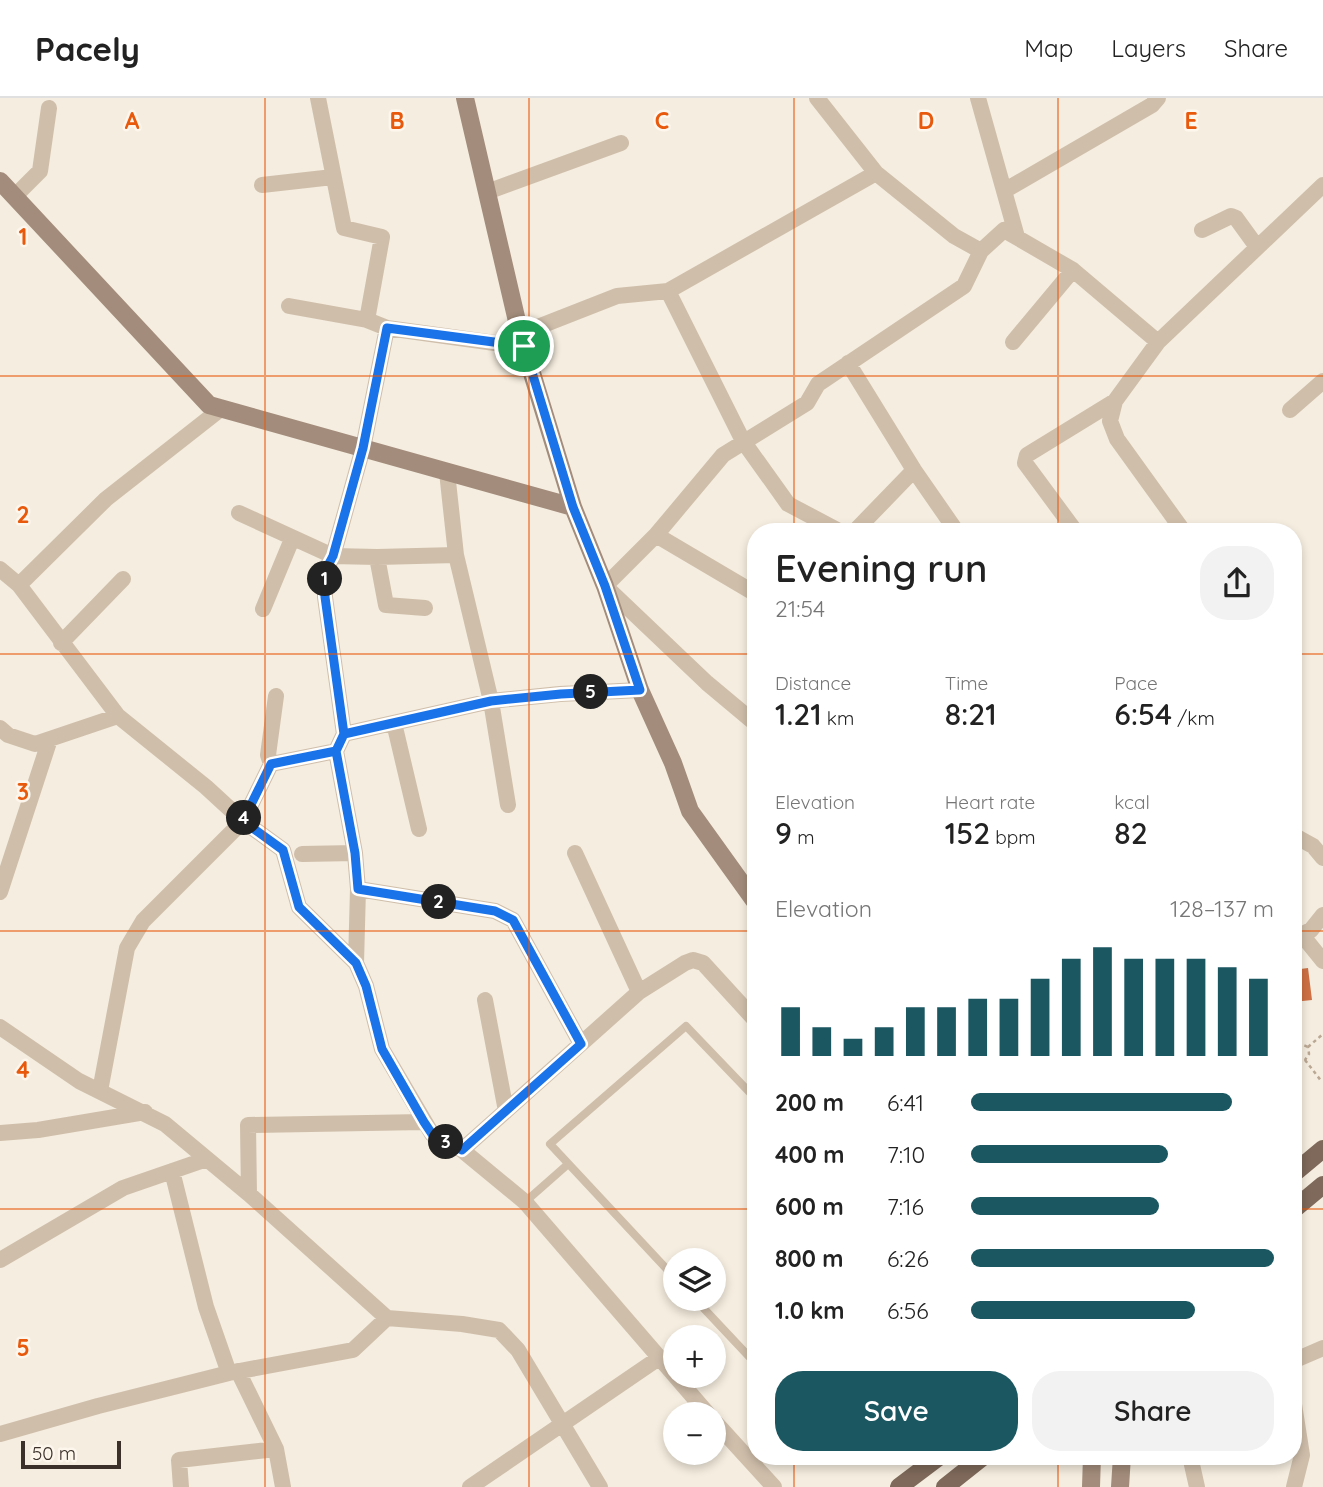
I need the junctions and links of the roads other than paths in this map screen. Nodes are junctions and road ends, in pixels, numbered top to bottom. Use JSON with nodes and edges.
{"nodes":[{"id":1,"x":318,"y":98,"type":"edge"},
{"id":2,"x":465,"y":98,"type":"edge"},
{"id":3,"x":817,"y":98,"type":"edge"},
{"id":4,"x":978,"y":98,"type":"edge"},
{"id":5,"x":1158,"y":98,"type":"edge"},
{"id":6,"x":49,"y":108,"type":"dead end"},
{"id":7,"x":621,"y":143,"type":"dead end"},
{"id":8,"x":876,"y":173,"type":"junction"},
{"id":9,"x":333,"y":177,"type":"junction"},
{"id":10,"x":0,"y":181,"type":"edge"},
{"id":11,"x":262,"y":185,"type":"dead end"},
{"id":12,"x":1323,"y":185,"type":"edge"},
{"id":13,"x":1004,"y":191,"type":"junction"},
{"id":14,"x":486,"y":192,"type":"junction"},
{"id":15,"x":15,"y":196,"type":"junction"},
{"id":16,"x":0,"y":207,"type":"edge"},
{"id":17,"x":1202,"y":230,"type":"dead end"},
{"id":18,"x":1017,"y":237,"type":"junction"},
{"id":19,"x":1257,"y":247,"type":"junction"},
{"id":20,"x":981,"y":251,"type":"junction"},
{"id":21,"x":1073,"y":270,"type":"junction"},
{"id":22,"x":668,"y":292,"type":"junction"},
{"id":23,"x":289,"y":306,"type":"dead end"},
{"id":24,"x":367,"y":320,"type":"junction"},
{"id":25,"x":387,"y":328,"type":"junction"},
{"id":26,"x":522,"y":340,"type":"junction"},
{"id":27,"x":1013,"y":342,"type":"dead end"},
{"id":28,"x":1158,"y":342,"type":"junction"},
{"id":29,"x":848,"y":363,"type":"junction"},
{"id":30,"x":1323,"y":381,"type":"edge"},
{"id":31,"x":1115,"y":401,"type":"junction"},
{"id":32,"x":222,"y":408,"type":"junction"},
{"id":33,"x":1290,"y":410,"type":"dead end"},
{"id":34,"x":743,"y":441,"type":"junction"},
{"id":35,"x":363,"y":448,"type":"junction"},
{"id":36,"x":914,"y":470,"type":"junction"},
{"id":37,"x":447,"y":471,"type":"junction"},
{"id":38,"x":573,"y":507,"type":"junction"},
{"id":39,"x":239,"y":513,"type":"dead end"},
{"id":40,"x":824,"y":523,"type":"edge"},
{"id":41,"x":863,"y":523,"type":"edge"},
{"id":42,"x":951,"y":523,"type":"edge"},
{"id":43,"x":1069,"y":523,"type":"edge"},
{"id":44,"x":1178,"y":523,"type":"edge"},
{"id":45,"x":656,"y":535,"type":"junction"},
{"id":46,"x":292,"y":539,"type":"junction"},
{"id":47,"x":456,"y":555,"type":"junction"},
{"id":48,"x":333,"y":556,"type":"junction"},
{"id":49,"x":377,"y":557,"type":"junction"},
{"id":50,"x":0,"y":569,"type":"edge"},
{"id":51,"x":122,"y":579,"type":"dead end"},
{"id":52,"x":19,"y":585,"type":"junction"},
{"id":53,"x":605,"y":586,"type":"junction"},
{"id":54,"x":747,"y":589,"type":"edge"},
{"id":55,"x":425,"y":608,"type":"dead end"},
{"id":56,"x":263,"y":609,"type":"dead end"},
{"id":57,"x":61,"y":643,"type":"junction"},
{"id":58,"x":640,"y":690,"type":"junction"},
{"id":59,"x":276,"y":696,"type":"dead end"},
{"id":60,"x":491,"y":701,"type":"junction"},
{"id":61,"x":118,"y":716,"type":"junction"},
{"id":62,"x":747,"y":716,"type":"edge"},
{"id":63,"x":394,"y":723,"type":"junction"},
{"id":64,"x":0,"y":728,"type":"edge"},
{"id":65,"x":344,"y":734,"type":"junction"},
{"id":66,"x":50,"y":739,"type":"junction"},
{"id":67,"x":336,"y":751,"type":"junction"},
{"id":68,"x":271,"y":764,"type":"junction"},
{"id":69,"x":508,"y":805,"type":"dead end"},
{"id":70,"x":243,"y":821,"type":"junction"},
{"id":71,"x":419,"y":829,"type":"dead end"},
{"id":72,"x":1302,"y":839,"type":"edge"},
{"id":73,"x":1320,"y":847,"type":"edge"},
{"id":74,"x":302,"y":853,"type":"dead end"},
{"id":75,"x":355,"y":853,"type":"junction"},
{"id":76,"x":575,"y":853,"type":"dead end"},
{"id":77,"x":358,"y":889,"type":"junction"},
{"id":78,"x":747,"y":890,"type":"edge"},
{"id":79,"x":0,"y":892,"type":"edge"},
{"id":80,"x":1321,"y":923,"type":"edge"},
{"id":81,"x":1302,"y":935,"type":"edge"},
{"id":82,"x":1302,"y":941,"type":"edge"},
{"id":83,"x":1323,"y":961,"type":"edge"},
{"id":84,"x":356,"y":963,"type":"junction"},
{"id":85,"x":639,"y":992,"type":"junction"},
{"id":86,"x":485,"y":1000,"type":"dead end"},
{"id":87,"x":747,"y":1011,"type":"edge"},
{"id":88,"x":0,"y":1027,"type":"edge"},
{"id":89,"x":581,"y":1044,"type":"junction"},
{"id":90,"x":747,"y":1090,"type":"edge"},
{"id":91,"x":100,"y":1091,"type":"junction"},
{"id":92,"x":506,"y":1111,"type":"junction"},
{"id":93,"x":145,"y":1112,"type":"junction"},
{"id":94,"x":424,"y":1122,"type":"junction"},
{"id":95,"x":0,"y":1133,"type":"edge"},
{"id":96,"x":1323,"y":1149,"type":"edge"},
{"id":97,"x":462,"y":1150,"type":"junction"},
{"id":98,"x":207,"y":1158,"type":"junction"},
{"id":99,"x":568,"y":1165,"type":"junction"},
{"id":100,"x":1302,"y":1166,"type":"edge"},
{"id":101,"x":172,"y":1171,"type":"junction"},
{"id":102,"x":1323,"y":1185,"type":"edge"},
{"id":103,"x":249,"y":1194,"type":"junction"},
{"id":104,"x":525,"y":1202,"type":"junction"},
{"id":105,"x":1302,"y":1202,"type":"edge"},
{"id":106,"x":0,"y":1260,"type":"edge"},
{"id":107,"x":663,"y":1265,"type":"edge"},
{"id":108,"x":706,"y":1311,"type":"edge"},
{"id":109,"x":387,"y":1318,"type":"junction"},
{"id":110,"x":1323,"y":1348,"type":"edge"},
{"id":111,"x":747,"y":1354,"type":"edge"},
{"id":112,"x":659,"y":1358,"type":"junction"},
{"id":113,"x":1302,"y":1358,"type":"edge"},
{"id":114,"x":234,"y":1372,"type":"junction"},
{"id":115,"x":698,"y":1402,"type":"edge"},
{"id":116,"x":562,"y":1426,"type":"junction"},
{"id":117,"x":0,"y":1434,"type":"edge"},
{"id":118,"x":726,"y":1434,"type":"edge"},
{"id":119,"x":276,"y":1449,"type":"junction"},
{"id":120,"x":747,"y":1457,"type":"edge"},
{"id":121,"x":754,"y":1465,"type":"edge"},
{"id":122,"x":928,"y":1465,"type":"edge"},
{"id":123,"x":973,"y":1465,"type":"edge"},
{"id":124,"x":1092,"y":1465,"type":"edge"},
{"id":125,"x":1121,"y":1465,"type":"edge"},
{"id":126,"x":1192,"y":1465,"type":"edge"},
{"id":127,"x":1300,"y":1465,"type":"edge"},
{"id":128,"x":181,"y":1487,"type":"edge"},
{"id":129,"x":283,"y":1487,"type":"edge"},
{"id":130,"x":470,"y":1487,"type":"edge"},
{"id":131,"x":600,"y":1487,"type":"edge"},
{"id":132,"x":774,"y":1487,"type":"edge"},
{"id":133,"x":899,"y":1487,"type":"edge"},
{"id":134,"x":945,"y":1487,"type":"edge"},
{"id":135,"x":1091,"y":1487,"type":"edge"},
{"id":136,"x":1120,"y":1487,"type":"edge"},
{"id":137,"x":1197,"y":1487,"type":"edge"},
{"id":138,"x":1294,"y":1487,"type":"edge"}],
"edges":[{"from":1,"to":9,"type":"street"},
{"from":2,"to":14,"type":"street"},
{"from":3,"to":8,"type":"street"},
{"from":4,"to":13,"type":"street"},
{"from":5,"to":13,"type":"street"},
{"from":6,"to":15,"type":"street"},
{"from":7,"to":14,"type":"street"},
{"from":8,"to":20,"type":"street"},
{"from":8,"to":22,"type":"street"},
{"from":9,"to":11,"type":"street"},
{"from":9,"to":24,"type":"street"},
{"from":10,"to":15,"type":"street"},
{"from":12,"to":19,"type":"street"},
{"from":13,"to":18,"type":"street"},
{"from":14,"to":26,"type":"street"},
{"from":15,"to":16,"type":"street"},
{"from":15,"to":32,"type":"street"},
{"from":17,"to":19,"type":"street"},
{"from":18,"to":20,"type":"street"},
{"from":18,"to":21,"type":"street"},
{"from":19,"to":28,"type":"street"},
{"from":20,"to":29,"type":"street"},
{"from":21,"to":27,"type":"street"},
{"from":21,"to":28,"type":"street"},
{"from":22,"to":26,"type":"street"},
{"from":22,"to":34,"type":"street"},
{"from":23,"to":24,"type":"street"},
{"from":24,"to":25,"type":"street"},
{"from":25,"to":26,"type":"street"},
{"from":25,"to":35,"type":"street"},
{"from":26,"to":38,"type":"street"},
{"from":28,"to":31,"type":"street"},
{"from":29,"to":34,"type":"street"},
{"from":29,"to":36,"type":"street"},
{"from":30,"to":33,"type":"street"},
{"from":31,"to":43,"type":"street"},
{"from":31,"to":44,"type":"street"},
{"from":32,"to":35,"type":"street"},
{"from":32,"to":52,"type":"street"},
{"from":34,"to":40,"type":"street"},
{"from":34,"to":45,"type":"street"},
{"from":35,"to":37,"type":"street"},
{"from":35,"to":48,"type":"street"},
{"from":36,"to":41,"type":"street"},
{"from":36,"to":42,"type":"street"},
{"from":37,"to":38,"type":"street"},
{"from":37,"to":47,"type":"street"},
{"from":38,"to":53,"type":"street"},
{"from":39,"to":46,"type":"street"},
{"from":45,"to":53,"type":"street"},
{"from":45,"to":54,"type":"street"},
{"from":46,"to":48,"type":"street"},
{"from":46,"to":56,"type":"street"},
{"from":47,"to":49,"type":"street"},
{"from":47,"to":60,"type":"street"},
{"from":48,"to":49,"type":"street"},
{"from":48,"to":65,"type":"street"},
{"from":49,"to":55,"type":"street"},
{"from":50,"to":52,"type":"street"},
{"from":51,"to":57,"type":"street"},
{"from":52,"to":57,"type":"street"},
{"from":53,"to":58,"type":"street"},
{"from":53,"to":62,"type":"street"},
{"from":57,"to":61,"type":"street"},
{"from":58,"to":60,"type":"street"},
{"from":58,"to":78,"type":"street"},
{"from":59,"to":68,"type":"street"},
{"from":60,"to":63,"type":"street"},
{"from":60,"to":69,"type":"street"},
{"from":61,"to":66,"type":"street"},
{"from":61,"to":70,"type":"street"},
{"from":63,"to":65,"type":"street"},
{"from":63,"to":71,"type":"street"},
{"from":64,"to":66,"type":"street"},
{"from":65,"to":67,"type":"street"},
{"from":66,"to":79,"type":"street"},
{"from":67,"to":68,"type":"street"},
{"from":67,"to":75,"type":"street"},
{"from":68,"to":70,"type":"street"},
{"from":70,"to":84,"type":"street"},
{"from":70,"to":91,"type":"street"},
{"from":72,"to":73,"type":"street"},
{"from":74,"to":75,"type":"street"},
{"from":75,"to":77,"type":"street"},
{"from":76,"to":85,"type":"street"},
{"from":77,"to":84,"type":"street"},
{"from":77,"to":89,"type":"street"},
{"from":80,"to":81,"type":"street"},
{"from":82,"to":83,"type":"street"},
{"from":84,"to":94,"type":"street"},
{"from":85,"to":87,"type":"street"},
{"from":85,"to":89,"type":"street"},
{"from":86,"to":92,"type":"street"},
{"from":88,"to":91,"type":"street"},
{"from":89,"to":92,"type":"street"},
{"from":90,"to":99,"type":"lane"},
{"from":91,"to":93,"type":"street"},
{"from":92,"to":97,"type":"street"},
{"from":93,"to":95,"type":"street"},
{"from":93,"to":98,"type":"street"},
{"from":94,"to":97,"type":"street"},
{"from":94,"to":103,"type":"street"},
{"from":96,"to":100,"type":"main road"},
{"from":97,"to":104,"type":"street"},
{"from":98,"to":101,"type":"street"},
{"from":98,"to":103,"type":"street"},
{"from":99,"to":104,"type":"lane"},
{"from":99,"to":107,"type":"lane"},
{"from":101,"to":106,"type":"street"},
{"from":101,"to":114,"type":"street"},
{"from":102,"to":105,"type":"main road"},
{"from":103,"to":109,"type":"street"},
{"from":104,"to":112,"type":"street"},
{"from":108,"to":111,"type":"lane"},
{"from":109,"to":114,"type":"street"},
{"from":109,"to":116,"type":"street"},
{"from":110,"to":113,"type":"street"},
{"from":112,"to":115,"type":"street"},
{"from":112,"to":116,"type":"street"},
{"from":114,"to":117,"type":"street"},
{"from":114,"to":119,"type":"street"},
{"from":116,"to":130,"type":"street"},
{"from":116,"to":131,"type":"street"},
{"from":118,"to":120,"type":"street"},
{"from":119,"to":128,"type":"street"},
{"from":119,"to":129,"type":"street"},
{"from":121,"to":132,"type":"street"},
{"from":122,"to":133,"type":"main road"},
{"from":123,"to":134,"type":"main road"},
{"from":124,"to":135,"type":"street"},
{"from":125,"to":136,"type":"street"},
{"from":126,"to":137,"type":"street"},
{"from":127,"to":138,"type":"street"}]}
